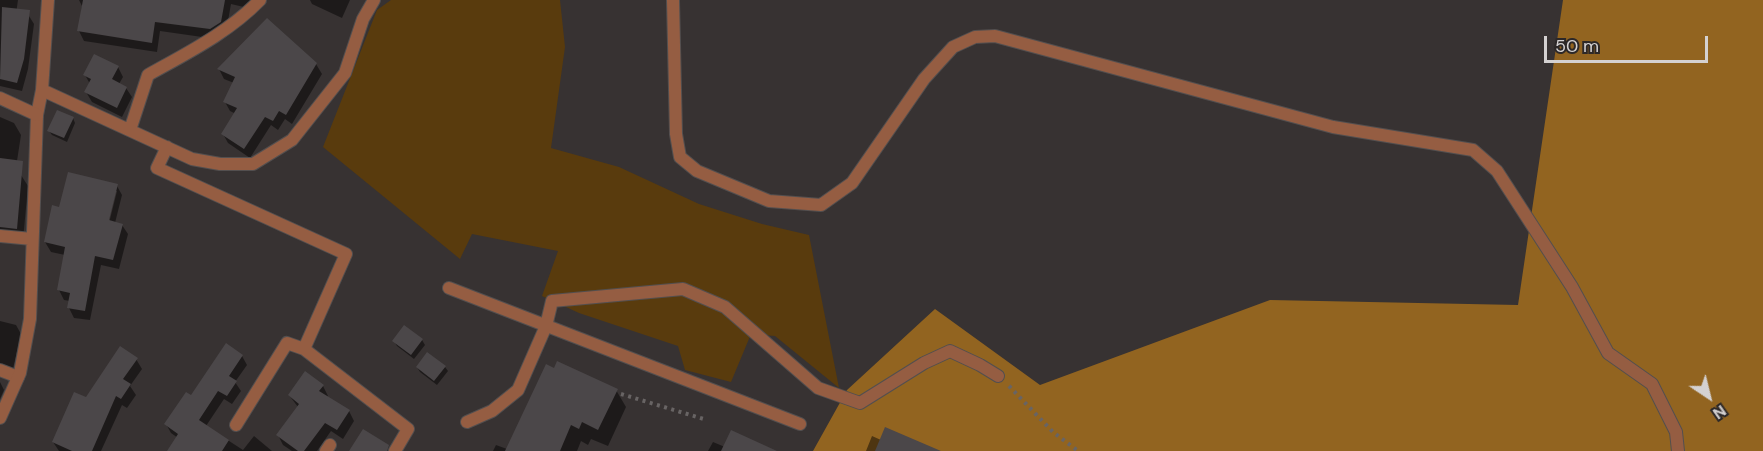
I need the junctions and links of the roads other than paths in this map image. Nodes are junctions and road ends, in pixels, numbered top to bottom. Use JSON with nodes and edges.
{"nodes":[{"id":1,"x":48,"y":0,"type":"edge"},
{"id":2,"x":260,"y":0,"type":"edge"},
{"id":3,"x":374,"y":0,"type":"edge"},
{"id":4,"x":673,"y":0,"type":"edge"},
{"id":5,"x":42,"y":90,"type":"junction"},
{"id":6,"x":0,"y":98,"type":"edge"},
{"id":7,"x":37,"y":115,"type":"junction"},
{"id":8,"x":130,"y":130,"type":"junction"},
{"id":9,"x":167,"y":147,"type":"junction"},
{"id":10,"x":0,"y":236,"type":"edge"},
{"id":11,"x":32,"y":239,"type":"junction"},
{"id":12,"x":449,"y":288,"type":"dead end"},
{"id":13,"x":546,"y":326,"type":"junction"},
{"id":14,"x":304,"y":349,"type":"junction"},
{"id":15,"x":0,"y":370,"type":"edge"},
{"id":16,"x":998,"y":376,"type":"road end"},
{"id":17,"x":18,"y":377,"type":"junction"},
{"id":18,"x":0,"y":418,"type":"edge"},
{"id":19,"x":467,"y":422,"type":"dead end"},
{"id":20,"x":800,"y":424,"type":"dead end"},
{"id":21,"x":236,"y":425,"type":"dead end"},
{"id":22,"x":395,"y":451,"type":"edge"},
{"id":23,"x":1678,"y":451,"type":"edge"}],
"edges":[{"from":1,"to":5,"type":"street"},
{"from":2,"to":8,"type":"street"},
{"from":3,"to":9,"type":"street"},
{"from":4,"to":23,"type":"street"},
{"from":5,"to":7,"type":"street"},
{"from":5,"to":8,"type":"street"},
{"from":6,"to":7,"type":"street"},
{"from":7,"to":11,"type":"street"},
{"from":8,"to":9,"type":"street"},
{"from":9,"to":14,"type":"street"},
{"from":10,"to":11,"type":"street"},
{"from":11,"to":17,"type":"street"},
{"from":12,"to":13,"type":"street"},
{"from":13,"to":16,"type":"street"},
{"from":13,"to":19,"type":"street"},
{"from":13,"to":20,"type":"street"},
{"from":14,"to":21,"type":"street"},
{"from":14,"to":22,"type":"street"},
{"from":15,"to":17,"type":"street"},
{"from":17,"to":18,"type":"street"}]}
